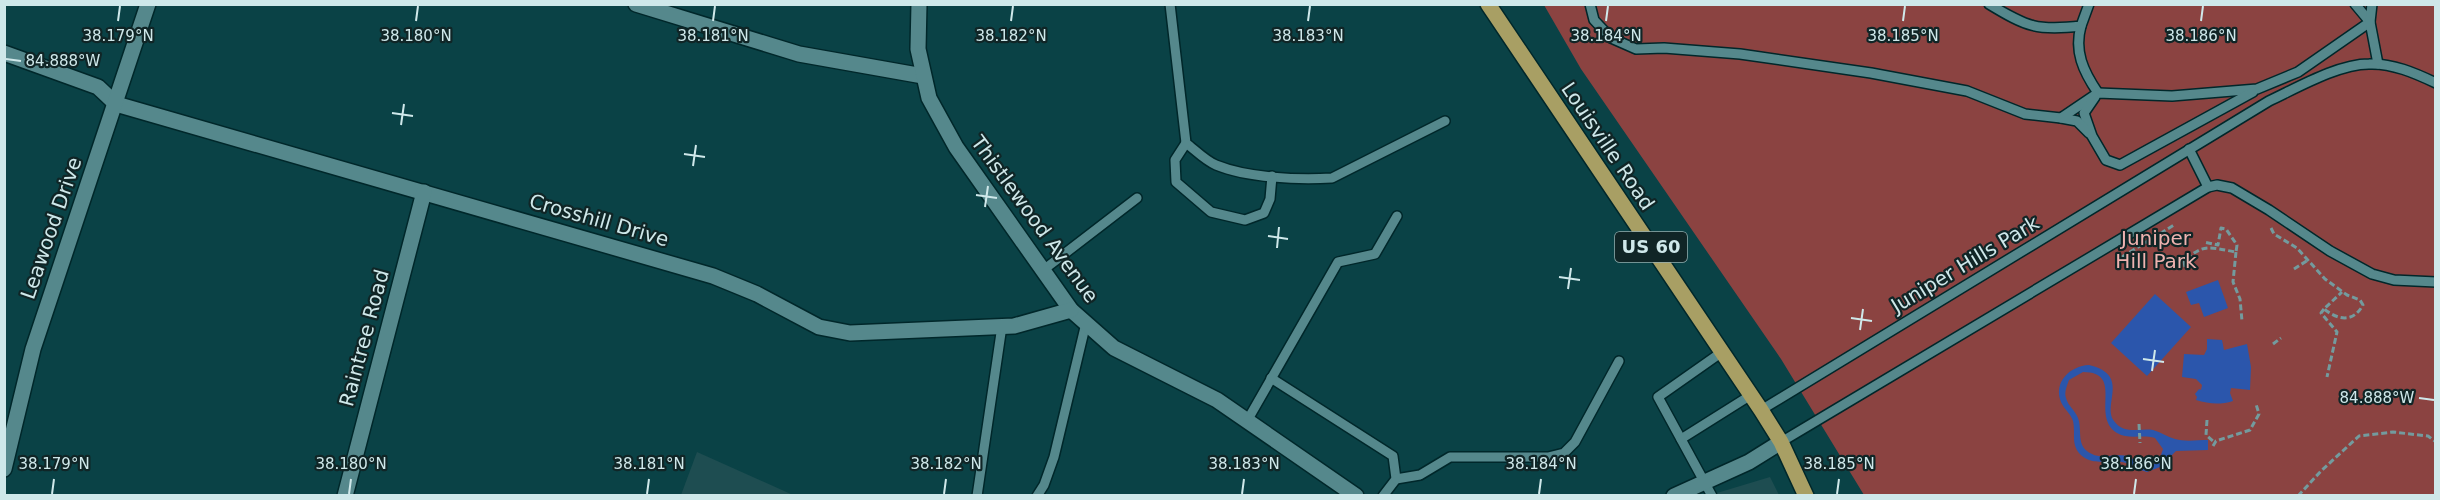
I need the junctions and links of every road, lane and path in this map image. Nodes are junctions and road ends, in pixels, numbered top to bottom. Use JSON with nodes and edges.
{"nodes":[{"id":1,"x":148,"y":4,"type":"edge"},
{"id":2,"x":636,"y":4,"type":"edge"},
{"id":3,"x":919,"y":4,"type":"edge"},
{"id":4,"x":1170,"y":4,"type":"edge"},
{"id":5,"x":1488,"y":4,"type":"edge"},
{"id":6,"x":1590,"y":4,"type":"edge"},
{"id":7,"x":1989,"y":4,"type":"edge"},
{"id":8,"x":2090,"y":4,"type":"edge"},
{"id":9,"x":2355,"y":4,"type":"edge"},
{"id":10,"x":2372,"y":4,"type":"edge"},
{"id":11,"x":2370,"y":22,"type":"junction"},
{"id":12,"x":2081,"y":26,"type":"junction"},
{"id":13,"x":4,"y":53,"type":"edge"},
{"id":14,"x":2378,"y":64,"type":"junction"},
{"id":15,"x":922,"y":76,"type":"junction"},
{"id":16,"x":2436,"y":83,"type":"edge"},
{"id":17,"x":2257,"y":89,"type":"junction"},
{"id":18,"x":2098,"y":93,"type":"junction"},
{"id":19,"x":116,"y":104,"type":"junction"},
{"id":20,"x":2061,"y":118,"type":"junction"},
{"id":21,"x":1445,"y":120,"type":"dead end"},
{"id":22,"x":2092,"y":136,"type":"junction"},
{"id":23,"x":1186,"y":143,"type":"junction"},
{"id":24,"x":2188,"y":149,"type":"junction"},
{"id":25,"x":1272,"y":176,"type":"junction"},
{"id":26,"x":2208,"y":187,"type":"junction"},
{"id":27,"x":424,"y":192,"type":"junction"},
{"id":28,"x":1137,"y":198,"type":"dead end"},
{"id":29,"x":1397,"y":216,"type":"dead end"},
{"id":30,"x":2183,"y":219,"type":"dead end"},
{"id":31,"x":2270,"y":226,"type":"dead end"},
{"id":32,"x":2204,"y":242,"type":"dead end"},
{"id":33,"x":2236,"y":252,"type":"junction"},
{"id":34,"x":2122,"y":257,"type":"dead end"},
{"id":35,"x":2308,"y":260,"type":"junction"},
{"id":36,"x":2185,"y":267,"type":"dead end"},
{"id":37,"x":2294,"y":268,"type":"dead end"},
{"id":38,"x":1042,"y":271,"type":"junction"},
{"id":39,"x":2436,"y":282,"type":"edge"},
{"id":40,"x":2342,"y":291,"type":"junction"},
{"id":41,"x":2324,"y":309,"type":"junction"},
{"id":42,"x":1071,"y":310,"type":"junction"},
{"id":43,"x":2242,"y":321,"type":"dead end"},
{"id":44,"x":1086,"y":323,"type":"junction"},
{"id":45,"x":1002,"y":326,"type":"junction"},
{"id":46,"x":2281,"y":338,"type":"dead end"},
{"id":47,"x":2273,"y":344,"type":"dead end"},
{"id":48,"x":1722,"y":352,"type":"junction"},
{"id":49,"x":1619,"y":361,"type":"dead end"},
{"id":50,"x":2327,"y":377,"type":"dead end"},
{"id":51,"x":1271,"y":378,"type":"junction"},
{"id":52,"x":1751,"y":395,"type":"junction"},
{"id":53,"x":2256,"y":404,"type":"dead end"},
{"id":54,"x":1761,"y":410,"type":"junction"},
{"id":55,"x":2207,"y":420,"type":"dead end"},
{"id":56,"x":1247,"y":421,"type":"junction"},
{"id":57,"x":2139,"y":424,"type":"dead end"},
{"id":58,"x":1681,"y":439,"type":"junction"},
{"id":59,"x":1781,"y":442,"type":"junction"},
{"id":60,"x":2436,"y":442,"type":"edge"},
{"id":61,"x":2140,"y":443,"type":"dead end"},
{"id":62,"x":4,"y":469,"type":"edge"},
{"id":63,"x":1396,"y":479,"type":"junction"},
{"id":64,"x":1709,"y":489,"type":"edge"},
{"id":65,"x":345,"y":495,"type":"edge"},
{"id":66,"x":977,"y":495,"type":"edge"},
{"id":67,"x":1037,"y":495,"type":"edge"},
{"id":68,"x":1356,"y":495,"type":"edge"},
{"id":69,"x":1383,"y":495,"type":"edge"},
{"id":70,"x":1674,"y":495,"type":"edge"},
{"id":71,"x":1806,"y":495,"type":"edge"},
{"id":72,"x":2298,"y":495,"type":"edge"}],
"edges":[{"from":1,"to":19,"type":"street","name":"Leawood Drive"},
{"from":2,"to":15,"type":"street"},
{"from":3,"to":15,"type":"street","name":"Thistlewood Avenue"},
{"from":4,"to":23,"type":"lane"},
{"from":5,"to":48,"type":"main road","name":"Louisville Road","number":"US 60"},
{"from":6,"to":20,"type":"lane"},
{"from":7,"to":12,"type":"lane"},
{"from":8,"to":12,"type":"lane"},
{"from":9,"to":11,"type":"lane"},
{"from":10,"to":11,"type":"lane"},
{"from":11,"to":14,"type":"lane"},
{"from":11,"to":17,"type":"lane"},
{"from":12,"to":18,"type":"lane"},
{"from":13,"to":19,"type":"street"},
{"from":14,"to":16,"type":"lane","name":"Juniper Hills Park"},
{"from":14,"to":24,"type":"lane","name":"Juniper Hills Park"},
{"from":15,"to":38,"type":"street","name":"Thistlewood Avenue"},
{"from":17,"to":18,"type":"lane"},
{"from":17,"to":22,"type":"lane"},
{"from":18,"to":20,"type":"lane"},
{"from":18,"to":22,"type":"lane"},
{"from":19,"to":27,"type":"street","name":"Crosshill Drive"},
{"from":19,"to":62,"type":"street","name":"Leawood Drive"},
{"from":20,"to":22,"type":"lane"},
{"from":21,"to":25,"type":"lane"},
{"from":23,"to":25,"type":"lane"},
{"from":23,"to":25,"type":"lane"},
{"from":24,"to":26,"type":"lane"},
{"from":24,"to":54,"type":"lane","name":"Juniper Hills Park"},
{"from":26,"to":39,"type":"lane"},
{"from":26,"to":59,"type":"lane"},
{"from":27,"to":45,"type":"street","name":"Crosshill Drive"},
{"from":27,"to":65,"type":"street","name":"Raintree Road"},
{"from":28,"to":38,"type":"lane"},
{"from":29,"to":51,"type":"lane"},
{"from":30,"to":34,"type":"path"},
{"from":31,"to":35,"type":"path"},
{"from":32,"to":33,"type":"path"},
{"from":33,"to":36,"type":"path"},
{"from":33,"to":43,"type":"path"},
{"from":35,"to":37,"type":"path"},
{"from":35,"to":40,"type":"path"},
{"from":38,"to":42,"type":"street","name":"Thistlewood Avenue"},
{"from":40,"to":41,"type":"path"},
{"from":40,"to":41,"type":"path"},
{"from":41,"to":50,"type":"path"},
{"from":42,"to":44,"type":"street","name":"Thistlewood Avenue"},
{"from":42,"to":45,"type":"street","name":"Crosshill Drive"},
{"from":44,"to":56,"type":"street","name":"Thistlewood Avenue"},
{"from":44,"to":67,"type":"lane"},
{"from":45,"to":66,"type":"lane"},
{"from":46,"to":47,"type":"path"},
{"from":48,"to":52,"type":"main road","name":"Louisville Road","number":"US 60"},
{"from":48,"to":58,"type":"lane"},
{"from":49,"to":63,"type":"lane"},
{"from":51,"to":56,"type":"lane"},
{"from":51,"to":63,"type":"lane"},
{"from":52,"to":54,"type":"main road","name":"Louisville Road","number":"US 60"},
{"from":52,"to":58,"type":"lane"},
{"from":53,"to":55,"type":"path"},
{"from":54,"to":59,"type":"main road","name":"Louisville Road","number":"US 60"},
{"from":56,"to":68,"type":"street","name":"Thistlewood Avenue"},
{"from":57,"to":61,"type":"path"},
{"from":58,"to":64,"type":"lane"},
{"from":59,"to":64,"type":"street"},
{"from":59,"to":71,"type":"main road","name":"Louisville Road","number":"US 60"},
{"from":60,"to":72,"type":"path"},
{"from":63,"to":69,"type":"lane"},
{"from":64,"to":70,"type":"street"}]}
